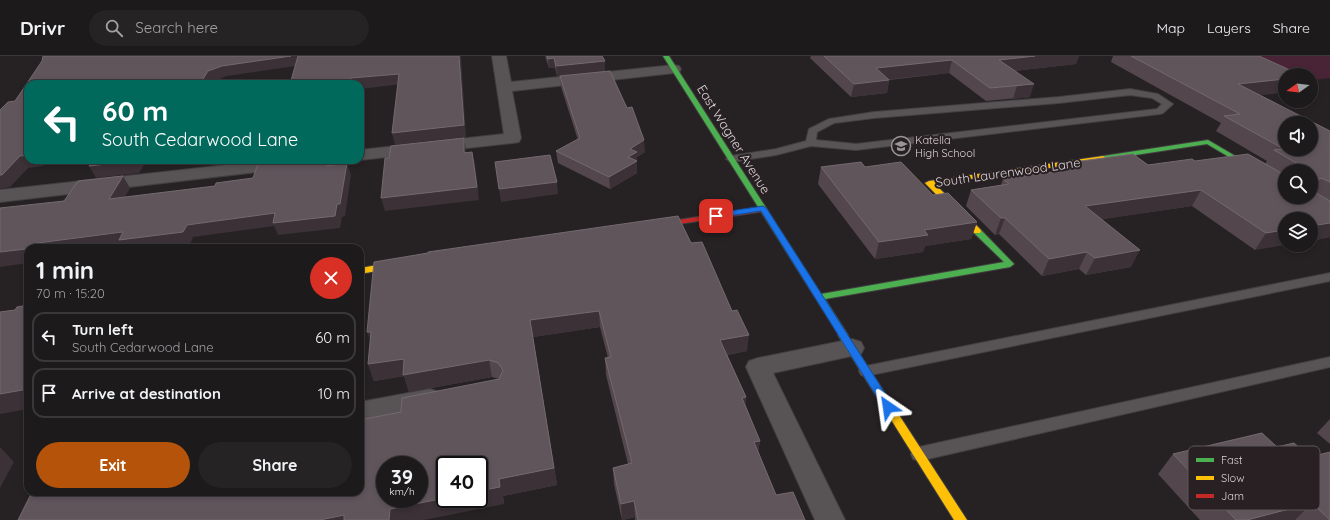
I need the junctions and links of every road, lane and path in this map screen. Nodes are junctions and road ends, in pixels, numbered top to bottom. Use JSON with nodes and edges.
{"nodes":[{"id":1,"x":499,"y":56,"type":"edge"},
{"id":2,"x":666,"y":56,"type":"edge"},
{"id":3,"x":674,"y":69,"type":"junction"},
{"id":4,"x":504,"y":87,"type":"junction"},
{"id":5,"x":812,"y":143,"type":"junction"},
{"id":6,"x":364,"y":155,"type":"edge"},
{"id":7,"x":731,"y":159,"type":"junction"},
{"id":8,"x":252,"y":164,"type":"edge"},
{"id":9,"x":219,"y":166,"type":"edge"},
{"id":10,"x":1278,"y":184,"type":"edge"},
{"id":11,"x":0,"y":196,"type":"edge"},
{"id":12,"x":763,"y":209,"type":"junction"},
{"id":13,"x":645,"y":227,"type":"edge"},
{"id":14,"x":409,"y":263,"type":"edge"},
{"id":15,"x":364,"y":273,"type":"edge"},
{"id":16,"x":1330,"y":277,"type":"edge"},
{"id":17,"x":818,"y":297,"type":"junction"},
{"id":18,"x":852,"y":348,"type":"junction"},
{"id":19,"x":1330,"y":362,"type":"edge"},
{"id":20,"x":866,"y":371,"type":"junction"},
{"id":21,"x":453,"y":395,"type":"edge"},
{"id":22,"x":364,"y":411,"type":"edge"},
{"id":23,"x":919,"y":454,"type":"junction"},
{"id":24,"x":830,"y":520,"type":"edge"},
{"id":25,"x":960,"y":520,"type":"edge"}],
"edges":[{"from":1,"to":4,"type":"street"},
{"from":2,"to":3,"type":"street","name":"East Wagner Avenue"},
{"from":3,"to":4,"type":"street"},
{"from":3,"to":7,"type":"street","name":"East Wagner Avenue"},
{"from":4,"to":6,"type":"street"},
{"from":5,"to":5,"type":"lane"},
{"from":5,"to":7,"type":"lane"},
{"from":7,"to":12,"type":"street","name":"East Wagner Avenue"},
{"from":8,"to":9,"type":"street"},
{"from":9,"to":11,"type":"street"},
{"from":10,"to":17,"type":"street","name":"South Laurenwood Lane"},
{"from":12,"to":13,"type":"street"},
{"from":12,"to":17,"type":"street","name":"East Wagner Avenue"},
{"from":14,"to":15,"type":"street"},
{"from":16,"to":20,"type":"lane"},
{"from":17,"to":18,"type":"street","name":"East Wagner Avenue"},
{"from":18,"to":20,"type":"street","name":"East Wagner Avenue"},
{"from":18,"to":24,"type":"street"},
{"from":19,"to":23,"type":"lane"},
{"from":20,"to":23,"type":"street","name":"East Wagner Avenue"},
{"from":21,"to":22,"type":"street"},
{"from":23,"to":25,"type":"street","name":"East Wagner Avenue"}]}
